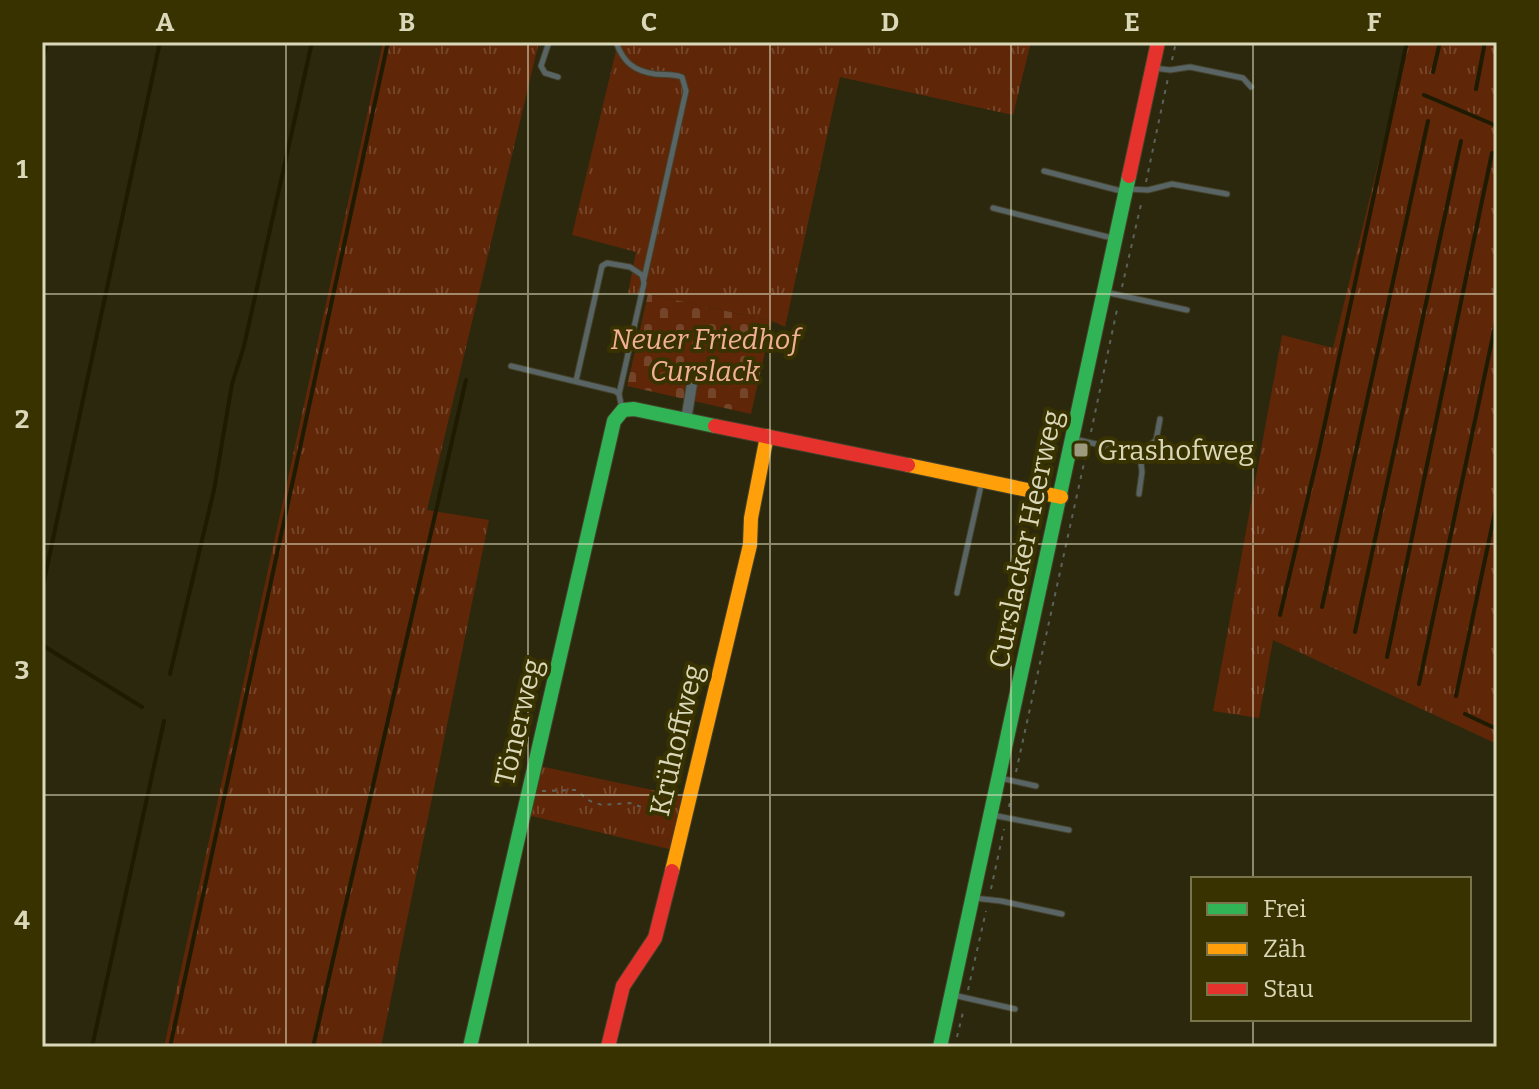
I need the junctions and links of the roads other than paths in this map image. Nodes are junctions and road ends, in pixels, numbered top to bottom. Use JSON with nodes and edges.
{"nodes":[{"id":1,"x":549,"y":42,"type":"edge"},
{"id":2,"x":616,"y":42,"type":"edge"},
{"id":3,"x":1158,"y":42,"type":"edge"},
{"id":4,"x":1153,"y":68,"type":"junction"},
{"id":5,"x":558,"y":77,"type":"dead end"},
{"id":6,"x":1251,"y":87,"type":"dead end"},
{"id":7,"x":1044,"y":171,"type":"dead end"},
{"id":8,"x":1126,"y":190,"type":"junction"},
{"id":9,"x":1227,"y":194,"type":"dead end"},
{"id":10,"x":993,"y":208,"type":"dead end"},
{"id":11,"x":1116,"y":239,"type":"junction"},
{"id":12,"x":644,"y":279,"type":"junction"},
{"id":13,"x":1104,"y":292,"type":"junction"},
{"id":14,"x":1187,"y":310,"type":"dead end"},
{"id":15,"x":511,"y":366,"type":"dead end"},
{"id":16,"x":576,"y":381,"type":"junction"},
{"id":17,"x":692,"y":384,"type":"dead end"},
{"id":18,"x":619,"y":394,"type":"junction"},
{"id":19,"x":623,"y":410,"type":"junction"},
{"id":20,"x":1160,"y":419,"type":"dead end"},
{"id":21,"x":686,"y":420,"type":"junction"},
{"id":22,"x":767,"y":436,"type":"junction"},
{"id":23,"x":1073,"y":439,"type":"junction"},
{"id":24,"x":1140,"y":454,"type":"junction"},
{"id":25,"x":982,"y":480,"type":"junction"},
{"id":26,"x":1139,"y":494,"type":"dead end"},
{"id":27,"x":1061,"y":497,"type":"junction"},
{"id":28,"x":957,"y":593,"type":"dead end"},
{"id":29,"x":1007,"y":779,"type":"junction"},
{"id":30,"x":1036,"y":786,"type":"dead end"},
{"id":31,"x":999,"y":816,"type":"junction"},
{"id":32,"x":1069,"y":830,"type":"dead end"},
{"id":33,"x":981,"y":898,"type":"junction"},
{"id":34,"x":1062,"y":914,"type":"dead end"},
{"id":35,"x":959,"y":996,"type":"junction"},
{"id":36,"x":1015,"y":1009,"type":"dead end"},
{"id":37,"x":470,"y":1047,"type":"edge"},
{"id":38,"x":608,"y":1047,"type":"edge"},
{"id":39,"x":940,"y":1047,"type":"edge"}],
"edges":[{"from":1,"to":5,"type":"lane"},
{"from":2,"to":12,"type":"lane"},
{"from":3,"to":4,"type":"street","name":"Curslacker Heerweg"},
{"from":4,"to":6,"type":"lane"},
{"from":4,"to":8,"type":"street","name":"Curslacker Heerweg"},
{"from":7,"to":8,"type":"lane"},
{"from":8,"to":9,"type":"lane"},
{"from":8,"to":11,"type":"street","name":"Curslacker Heerweg"},
{"from":10,"to":11,"type":"lane"},
{"from":11,"to":13,"type":"street","name":"Curslacker Heerweg"},
{"from":12,"to":16,"type":"lane"},
{"from":12,"to":18,"type":"lane"},
{"from":13,"to":14,"type":"lane"},
{"from":13,"to":23,"type":"street","name":"Curslacker Heerweg"},
{"from":15,"to":16,"type":"lane"},
{"from":16,"to":18,"type":"lane"},
{"from":17,"to":21,"type":"street"},
{"from":18,"to":19,"type":"lane"},
{"from":19,"to":21,"type":"street"},
{"from":19,"to":37,"type":"street","name":"Tönerweg"},
{"from":20,"to":24,"type":"lane"},
{"from":21,"to":22,"type":"street"},
{"from":22,"to":25,"type":"street"},
{"from":22,"to":38,"type":"street","name":"Krühoffweg"},
{"from":23,"to":24,"type":"lane"},
{"from":23,"to":27,"type":"street","name":"Curslacker Heerweg"},
{"from":24,"to":26,"type":"lane"},
{"from":25,"to":27,"type":"street"},
{"from":25,"to":28,"type":"lane"},
{"from":27,"to":29,"type":"street","name":"Curslacker Heerweg"},
{"from":29,"to":30,"type":"lane"},
{"from":29,"to":31,"type":"street","name":"Curslacker Heerweg"},
{"from":31,"to":32,"type":"lane"},
{"from":31,"to":33,"type":"street","name":"Curslacker Heerweg"},
{"from":33,"to":34,"type":"lane"},
{"from":33,"to":35,"type":"street","name":"Curslacker Heerweg"},
{"from":35,"to":36,"type":"lane"},
{"from":35,"to":39,"type":"street","name":"Curslacker Heerweg"}]}
